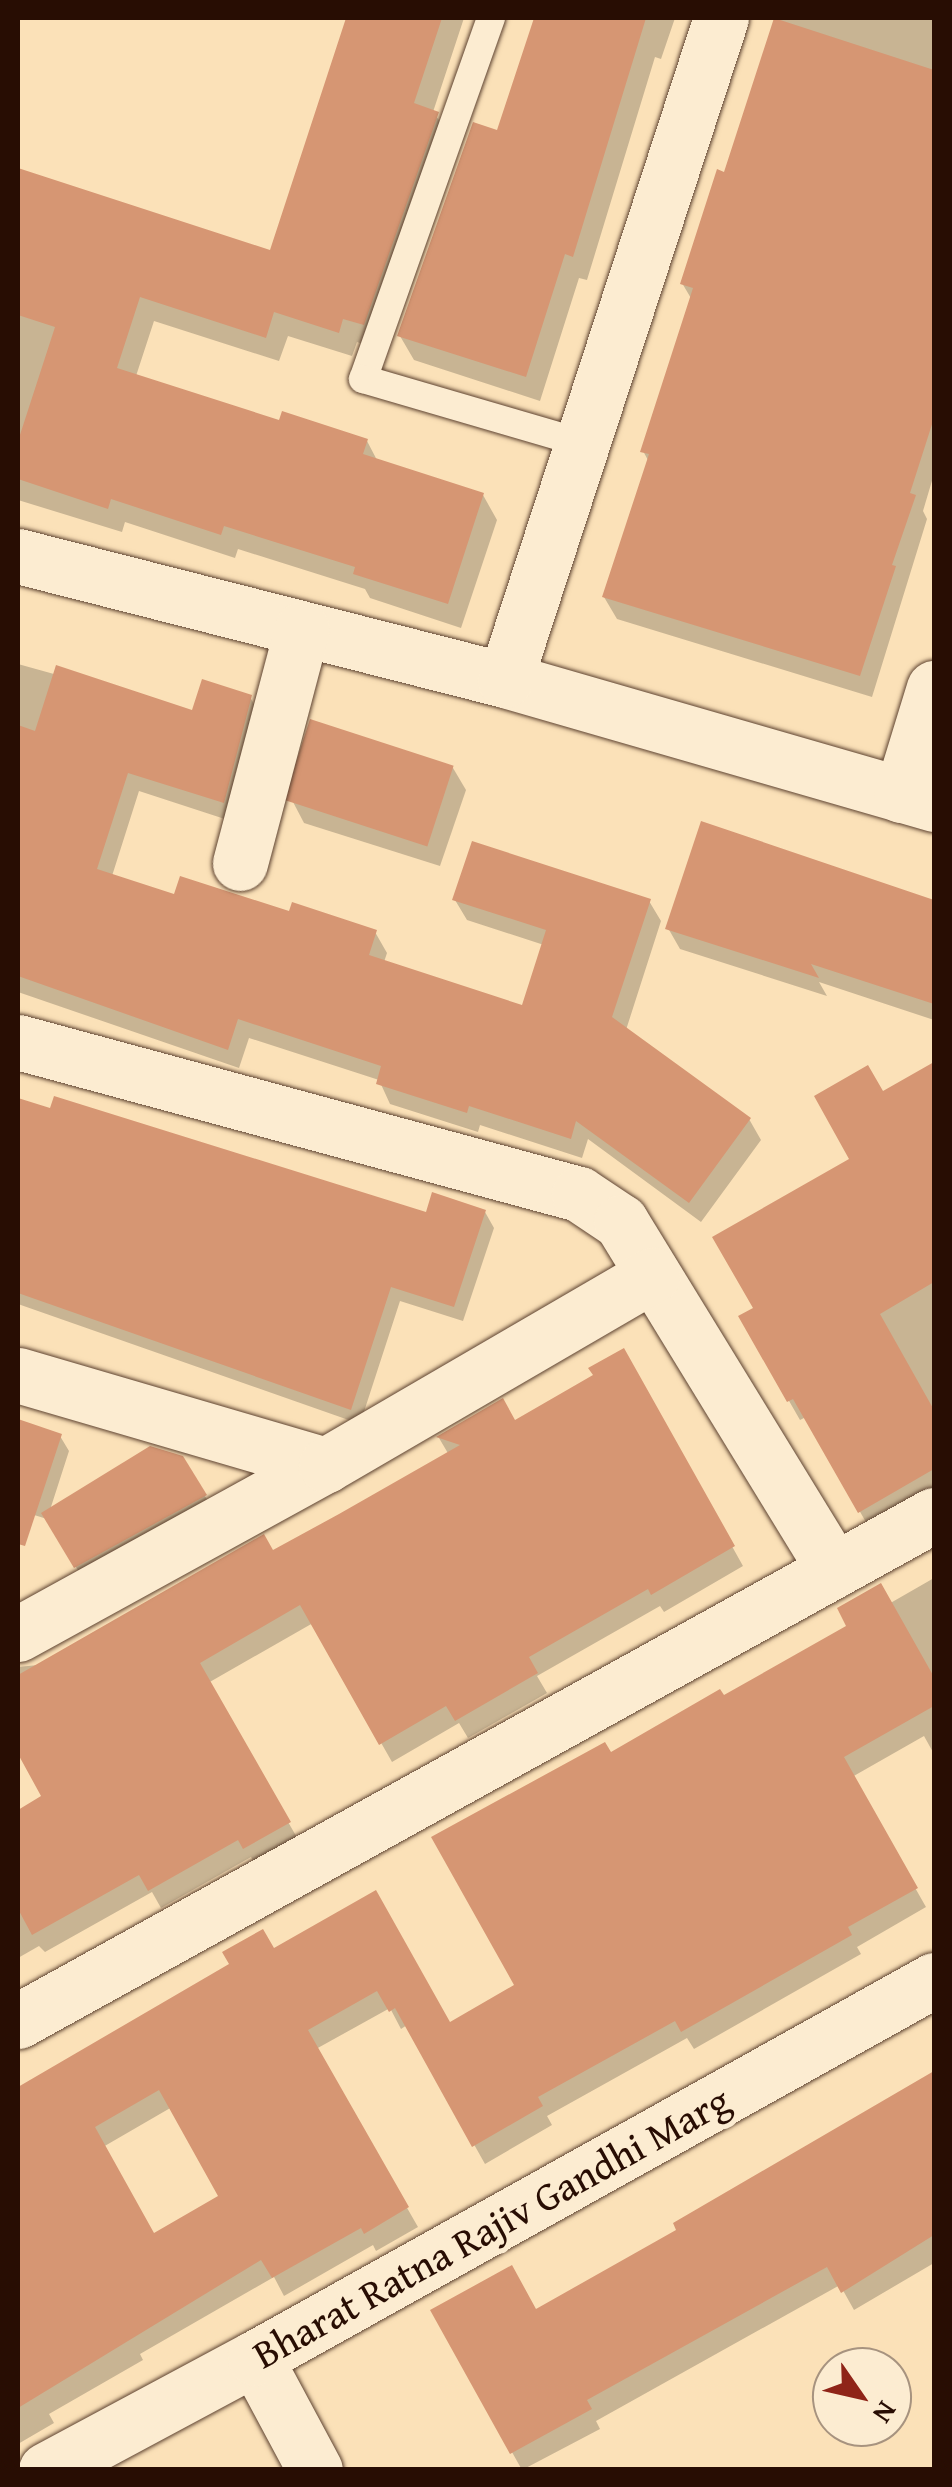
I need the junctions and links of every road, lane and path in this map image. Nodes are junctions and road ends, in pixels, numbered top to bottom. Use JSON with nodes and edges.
{"nodes":[{"id":1,"x":491,"y":18,"type":"edge"},
{"id":2,"x":721,"y":18,"type":"edge"},
{"id":3,"x":582,"y":442,"type":"junction"},
{"id":4,"x":18,"y":556,"type":"edge"},
{"id":5,"x":302,"y":629,"type":"junction"},
{"id":6,"x":504,"y":680,"type":"junction"},
{"id":7,"x":934,"y":688,"type":"edge"},
{"id":8,"x":918,"y":799,"type":"edge"},
{"id":9,"x":240,"y":863,"type":"dead end"},
{"id":10,"x":18,"y":1042,"type":"edge"},
{"id":11,"x":653,"y":1274,"type":"junction"},
{"id":12,"x":18,"y":1375,"type":"edge"},
{"id":13,"x":326,"y":1465,"type":"junction"},
{"id":14,"x":934,"y":1514,"type":"edge"},
{"id":15,"x":834,"y":1570,"type":"junction"},
{"id":16,"x":18,"y":1634,"type":"edge"},
{"id":17,"x":934,"y":1980,"type":"edge"},
{"id":18,"x":18,"y":2021,"type":"edge"},
{"id":19,"x":255,"y":2358,"type":"junction"},
{"id":20,"x":46,"y":2470,"type":"edge"},
{"id":21,"x":315,"y":2470,"type":"edge"}],
"edges":[{"from":1,"to":3,"type":"lane"},
{"from":2,"to":3,"type":"street"},
{"from":3,"to":6,"type":"street"},
{"from":4,"to":5,"type":"street"},
{"from":5,"to":6,"type":"street"},
{"from":5,"to":9,"type":"street"},
{"from":6,"to":8,"type":"street"},
{"from":7,"to":8,"type":"street"},
{"from":10,"to":11,"type":"street"},
{"from":11,"to":13,"type":"street"},
{"from":11,"to":15,"type":"street"},
{"from":12,"to":13,"type":"street"},
{"from":13,"to":16,"type":"street"},
{"from":14,"to":15,"type":"street"},
{"from":15,"to":18,"type":"street"},
{"from":17,"to":19,"type":"street","name":"Bharat Ratna Rajiv Gandhi Marg"},
{"from":19,"to":20,"type":"street","name":"Bharat Ratna Rajiv Gandhi Marg"},
{"from":19,"to":21,"type":"street"}]}
